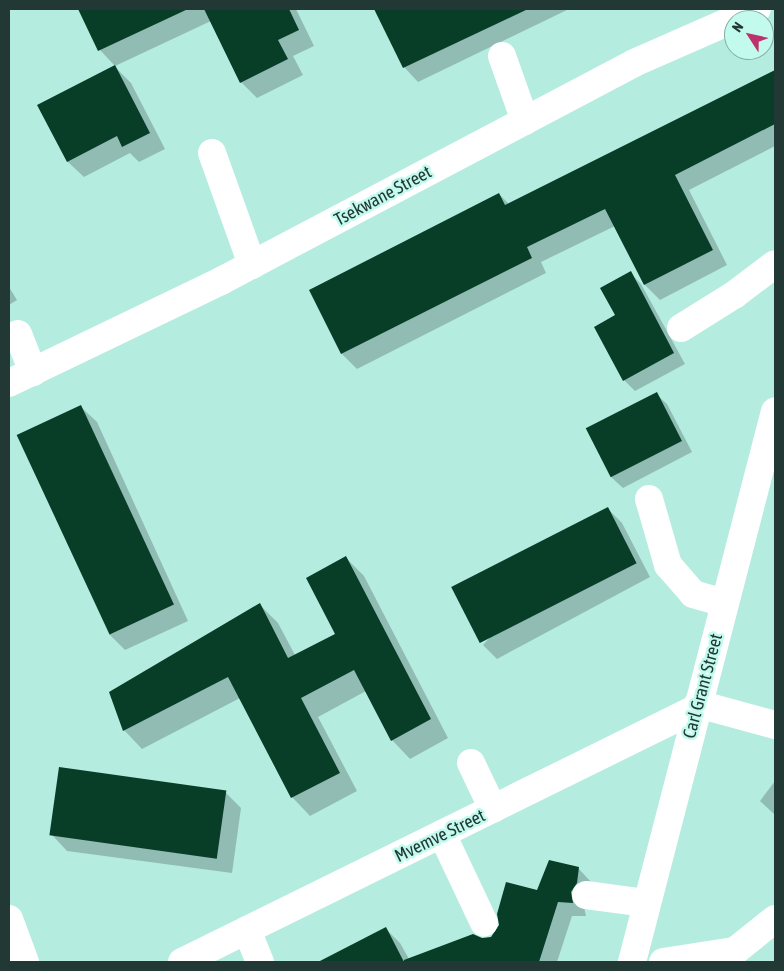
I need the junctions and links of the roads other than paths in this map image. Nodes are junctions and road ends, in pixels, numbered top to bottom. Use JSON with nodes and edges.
{"nodes":[{"id":1,"x":724,"y":20,"type":"edge"},
{"id":2,"x":502,"y":56,"type":"dead end"},
{"id":3,"x":525,"y":121,"type":"junction"},
{"id":4,"x":212,"y":153,"type":"dead end"},
{"id":5,"x":775,"y":264,"type":"edge"},
{"id":6,"x":252,"y":265,"type":"junction"},
{"id":7,"x":681,"y":328,"type":"dead end"},
{"id":8,"x":18,"y":334,"type":"dead end"},
{"id":9,"x":21,"y":377,"type":"edge"},
{"id":10,"x":775,"y":411,"type":"edge"},
{"id":11,"x":648,"y":499,"type":"dead end"},
{"id":12,"x":725,"y":603,"type":"junction"},
{"id":13,"x":697,"y":706,"type":"junction"},
{"id":14,"x":775,"y":725,"type":"edge"},
{"id":15,"x":471,"y":763,"type":"dead end"},
{"id":16,"x":493,"y":809,"type":"junction"},
{"id":17,"x":442,"y":834,"type":"junction"},
{"id":18,"x":586,"y":895,"type":"dead end"},
{"id":19,"x":646,"y":904,"type":"junction"},
{"id":20,"x":9,"y":919,"type":"edge"},
{"id":21,"x":775,"y":919,"type":"edge"},
{"id":22,"x":484,"y":923,"type":"dead end"},
{"id":23,"x":247,"y":930,"type":"junction"},
{"id":24,"x":25,"y":962,"type":"edge"},
{"id":25,"x":182,"y":962,"type":"edge"},
{"id":26,"x":260,"y":962,"type":"edge"},
{"id":27,"x":632,"y":962,"type":"edge"},
{"id":28,"x":664,"y":962,"type":"edge"}],
"edges":[{"from":1,"to":3,"type":"street","name":"Tsekwane Street"},
{"from":2,"to":3,"type":"street"},
{"from":3,"to":6,"type":"street","name":"Tsekwane Street"},
{"from":4,"to":6,"type":"street"},
{"from":5,"to":7,"type":"street"},
{"from":6,"to":9,"type":"street","name":"Tsekwane Street"},
{"from":8,"to":9,"type":"street"},
{"from":10,"to":12,"type":"street","name":"Carl Grant Street"},
{"from":11,"to":12,"type":"street"},
{"from":12,"to":13,"type":"street","name":"Carl Grant Street"},
{"from":13,"to":14,"type":"street"},
{"from":13,"to":16,"type":"street","name":"Mvemve Street"},
{"from":13,"to":19,"type":"street","name":"Carl Grant Street"},
{"from":15,"to":16,"type":"street"},
{"from":16,"to":17,"type":"street","name":"Mvemve Street"},
{"from":17,"to":22,"type":"street"},
{"from":17,"to":23,"type":"street","name":"Mvemve Street"},
{"from":18,"to":19,"type":"street"},
{"from":19,"to":27,"type":"street","name":"Carl Grant Street"},
{"from":20,"to":24,"type":"street"},
{"from":21,"to":28,"type":"street"},
{"from":23,"to":25,"type":"street","name":"Mvemve Street"},
{"from":23,"to":26,"type":"street"}]}
